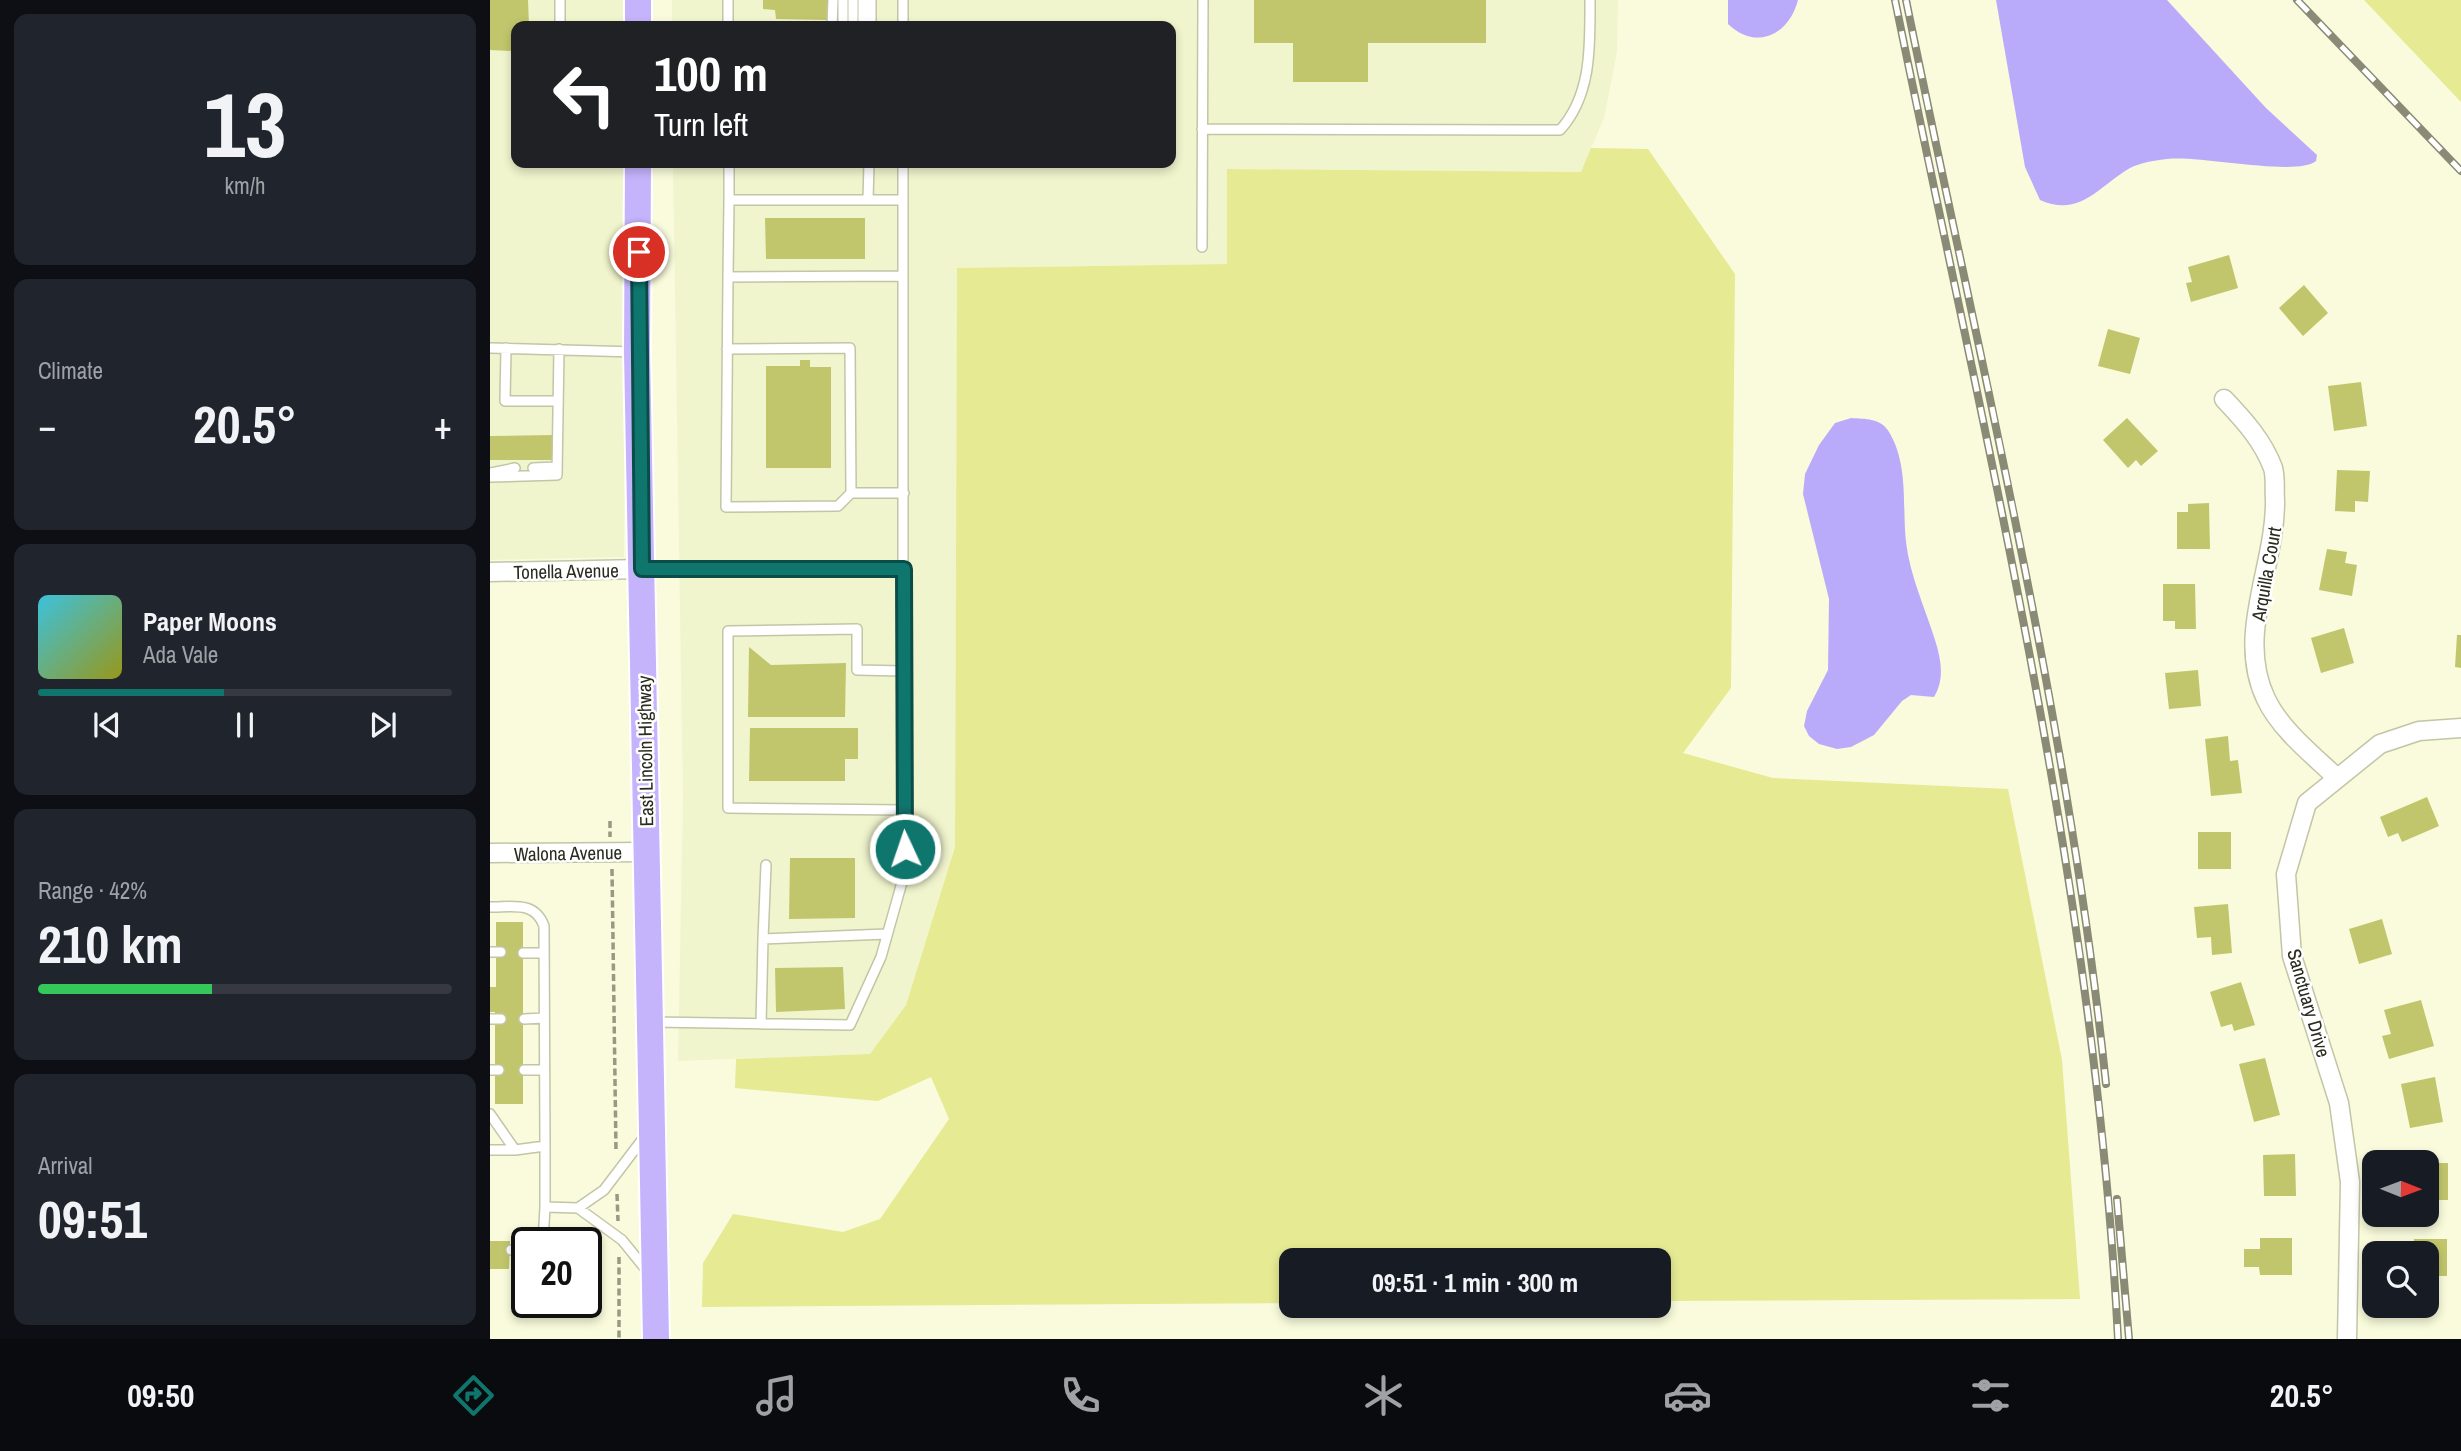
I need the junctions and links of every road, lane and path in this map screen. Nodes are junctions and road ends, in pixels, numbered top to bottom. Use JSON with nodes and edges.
{"nodes":[{"id":1,"x":560,"y":0,"type":"edge"},
{"id":2,"x":638,"y":0,"type":"edge"},
{"id":3,"x":728,"y":0,"type":"edge"},
{"id":4,"x":833,"y":0,"type":"edge"},
{"id":5,"x":844,"y":0,"type":"edge"},
{"id":6,"x":853,"y":0,"type":"edge"},
{"id":7,"x":863,"y":0,"type":"edge"},
{"id":8,"x":871,"y":0,"type":"edge"},
{"id":9,"x":903,"y":0,"type":"edge"},
{"id":10,"x":1203,"y":0,"type":"edge"},
{"id":11,"x":1590,"y":0,"type":"edge"},
{"id":12,"x":559,"y":21,"type":"edge"},
{"id":13,"x":638,"y":21,"type":"edge"},
{"id":14,"x":728,"y":21,"type":"edge"},
{"id":15,"x":832,"y":21,"type":"edge"},
{"id":16,"x":843,"y":21,"type":"edge"},
{"id":17,"x":853,"y":21,"type":"edge"},
{"id":18,"x":863,"y":21,"type":"edge"},
{"id":19,"x":871,"y":21,"type":"edge"},
{"id":20,"x":903,"y":21,"type":"edge"},
{"id":21,"x":1202,"y":129,"type":"junction"},
{"id":22,"x":638,"y":168,"type":"edge"},
{"id":23,"x":729,"y":168,"type":"edge"},
{"id":24,"x":869,"y":168,"type":"edge"},
{"id":25,"x":903,"y":168,"type":"edge"},
{"id":26,"x":729,"y":200,"type":"junction"},
{"id":27,"x":869,"y":200,"type":"junction"},
{"id":28,"x":903,"y":200,"type":"junction"},
{"id":29,"x":1202,"y":247,"type":"dead end"},
{"id":30,"x":903,"y":276,"type":"junction"},
{"id":31,"x":728,"y":277,"type":"junction"},
{"id":32,"x":490,"y":348,"type":"edge"},
{"id":33,"x":506,"y":348,"type":"junction"},
{"id":34,"x":559,"y":349,"type":"junction"},
{"id":35,"x":727,"y":349,"type":"junction"},
{"id":36,"x":637,"y":352,"type":"junction"},
{"id":37,"x":2224,"y":399,"type":"dead end"},
{"id":38,"x":558,"y":401,"type":"junction"},
{"id":39,"x":557,"y":467,"type":"junction"},
{"id":40,"x":515,"y":468,"type":"dead end"},
{"id":41,"x":533,"y":468,"type":"dead end"},
{"id":42,"x":490,"y":475,"type":"edge"},
{"id":43,"x":904,"y":492,"type":"junction"},
{"id":44,"x":851,"y":493,"type":"junction"},
{"id":45,"x":642,"y":569,"type":"junction"},
{"id":46,"x":904,"y":569,"type":"junction"},
{"id":47,"x":490,"y":572,"type":"edge"},
{"id":48,"x":904,"y":671,"type":"junction"},
{"id":49,"x":2461,"y":728,"type":"edge"},
{"id":50,"x":2337,"y":778,"type":"junction"},
{"id":51,"x":903,"y":810,"type":"junction"},
{"id":52,"x":646,"y":852,"type":"junction"},
{"id":53,"x":490,"y":853,"type":"edge"},
{"id":54,"x":766,"y":866,"type":"dead end"},
{"id":55,"x":612,"y":885,"type":"dead end"},
{"id":56,"x":490,"y":907,"type":"edge"},
{"id":57,"x":886,"y":934,"type":"junction"},
{"id":58,"x":764,"y":939,"type":"junction"},
{"id":59,"x":490,"y":952,"type":"edge"},
{"id":60,"x":501,"y":952,"type":"dead end"},
{"id":61,"x":523,"y":953,"type":"dead end"},
{"id":62,"x":544,"y":953,"type":"junction"},
{"id":63,"x":544,"y":1018,"type":"junction"},
{"id":64,"x":490,"y":1019,"type":"edge"},
{"id":65,"x":501,"y":1019,"type":"dead end"},
{"id":66,"x":524,"y":1019,"type":"dead end"},
{"id":67,"x":651,"y":1022,"type":"junction"},
{"id":68,"x":761,"y":1024,"type":"junction"},
{"id":69,"x":524,"y":1070,"type":"dead end"},
{"id":70,"x":544,"y":1070,"type":"junction"},
{"id":71,"x":490,"y":1114,"type":"edge"},
{"id":72,"x":653,"y":1122,"type":"junction"},
{"id":73,"x":545,"y":1146,"type":"junction"},
{"id":74,"x":490,"y":1150,"type":"edge"},
{"id":75,"x":515,"y":1150,"type":"junction"},
{"id":76,"x":616,"y":1176,"type":"junction"},
{"id":77,"x":545,"y":1208,"type":"junction"},
{"id":78,"x":578,"y":1208,"type":"junction"},
{"id":79,"x":544,"y":1227,"type":"edge"},
{"id":80,"x":618,"y":1236,"type":"junction"},
{"id":81,"x":655,"y":1282,"type":"junction"},
{"id":82,"x":620,"y":1339,"type":"edge"},
{"id":83,"x":656,"y":1339,"type":"edge"},
{"id":84,"x":2347,"y":1339,"type":"edge"}],
"edges":[{"from":1,"to":12,"type":"lane"},
{"from":2,"to":13,"type":"main road"},
{"from":3,"to":14,"type":"lane"},
{"from":4,"to":15,"type":"lane"},
{"from":5,"to":16,"type":"lane"},
{"from":6,"to":17,"type":"lane"},
{"from":7,"to":18,"type":"lane"},
{"from":8,"to":19,"type":"lane"},
{"from":9,"to":20,"type":"lane"},
{"from":10,"to":21,"type":"lane"},
{"from":11,"to":21,"type":"lane"},
{"from":21,"to":29,"type":"lane"},
{"from":22,"to":36,"type":"main road","name":"East Lincoln Highway"},
{"from":23,"to":26,"type":"lane"},
{"from":24,"to":27,"type":"lane"},
{"from":25,"to":28,"type":"lane"},
{"from":26,"to":27,"type":"lane"},
{"from":26,"to":31,"type":"lane"},
{"from":27,"to":28,"type":"lane"},
{"from":28,"to":30,"type":"lane"},
{"from":30,"to":31,"type":"lane"},
{"from":30,"to":43,"type":"lane"},
{"from":31,"to":35,"type":"lane"},
{"from":32,"to":33,"type":"lane"},
{"from":33,"to":34,"type":"lane"},
{"from":33,"to":38,"type":"lane"},
{"from":34,"to":36,"type":"lane"},
{"from":34,"to":38,"type":"lane"},
{"from":35,"to":44,"type":"lane"},
{"from":35,"to":44,"type":"lane"},
{"from":36,"to":45,"type":"main road","name":"East Lincoln Highway"},
{"from":37,"to":50,"type":"street","name":"Arquilla Court"},
{"from":38,"to":39,"type":"lane"},
{"from":39,"to":41,"type":"lane"},
{"from":39,"to":42,"type":"lane"},
{"from":40,"to":42,"type":"lane"},
{"from":43,"to":44,"type":"lane"},
{"from":43,"to":46,"type":"lane"},
{"from":45,"to":46,"type":"lane"},
{"from":45,"to":47,"type":"street","name":"Tonella Avenue"},
{"from":45,"to":52,"type":"main road","name":"East Lincoln Highway"},
{"from":46,"to":48,"type":"lane"},
{"from":48,"to":51,"type":"lane"},
{"from":48,"to":51,"type":"lane"},
{"from":49,"to":50,"type":"street","name":"Sanctuary Drive"},
{"from":50,"to":84,"type":"street","name":"Sanctuary Drive"},
{"from":51,"to":57,"type":"lane"},
{"from":52,"to":53,"type":"street","name":"Walona Avenue"},
{"from":52,"to":67,"type":"main road","name":"East Lincoln Highway"},
{"from":54,"to":58,"type":"lane"},
{"from":55,"to":76,"type":"path"},
{"from":56,"to":62,"type":"lane"},
{"from":57,"to":58,"type":"lane"},
{"from":57,"to":68,"type":"lane"},
{"from":58,"to":68,"type":"lane"},
{"from":59,"to":60,"type":"lane"},
{"from":61,"to":62,"type":"lane"},
{"from":62,"to":63,"type":"lane"},
{"from":63,"to":66,"type":"lane"},
{"from":63,"to":70,"type":"lane"},
{"from":64,"to":65,"type":"lane"},
{"from":67,"to":68,"type":"lane"},
{"from":67,"to":72,"type":"main road","name":"East Lincoln Highway"},
{"from":69,"to":70,"type":"lane"},
{"from":70,"to":73,"type":"lane"},
{"from":71,"to":75,"type":"lane"},
{"from":72,"to":76,"type":"lane"},
{"from":72,"to":81,"type":"main road","name":"East Lincoln Highway"},
{"from":73,"to":75,"type":"lane"},
{"from":73,"to":77,"type":"lane"},
{"from":74,"to":75,"type":"lane"},
{"from":76,"to":78,"type":"lane"},
{"from":76,"to":80,"type":"path"},
{"from":77,"to":78,"type":"lane"},
{"from":77,"to":79,"type":"lane"},
{"from":78,"to":80,"type":"lane"},
{"from":80,"to":81,"type":"lane"},
{"from":80,"to":82,"type":"path"},
{"from":81,"to":83,"type":"main road","name":"East Lincoln Highway"}]}
